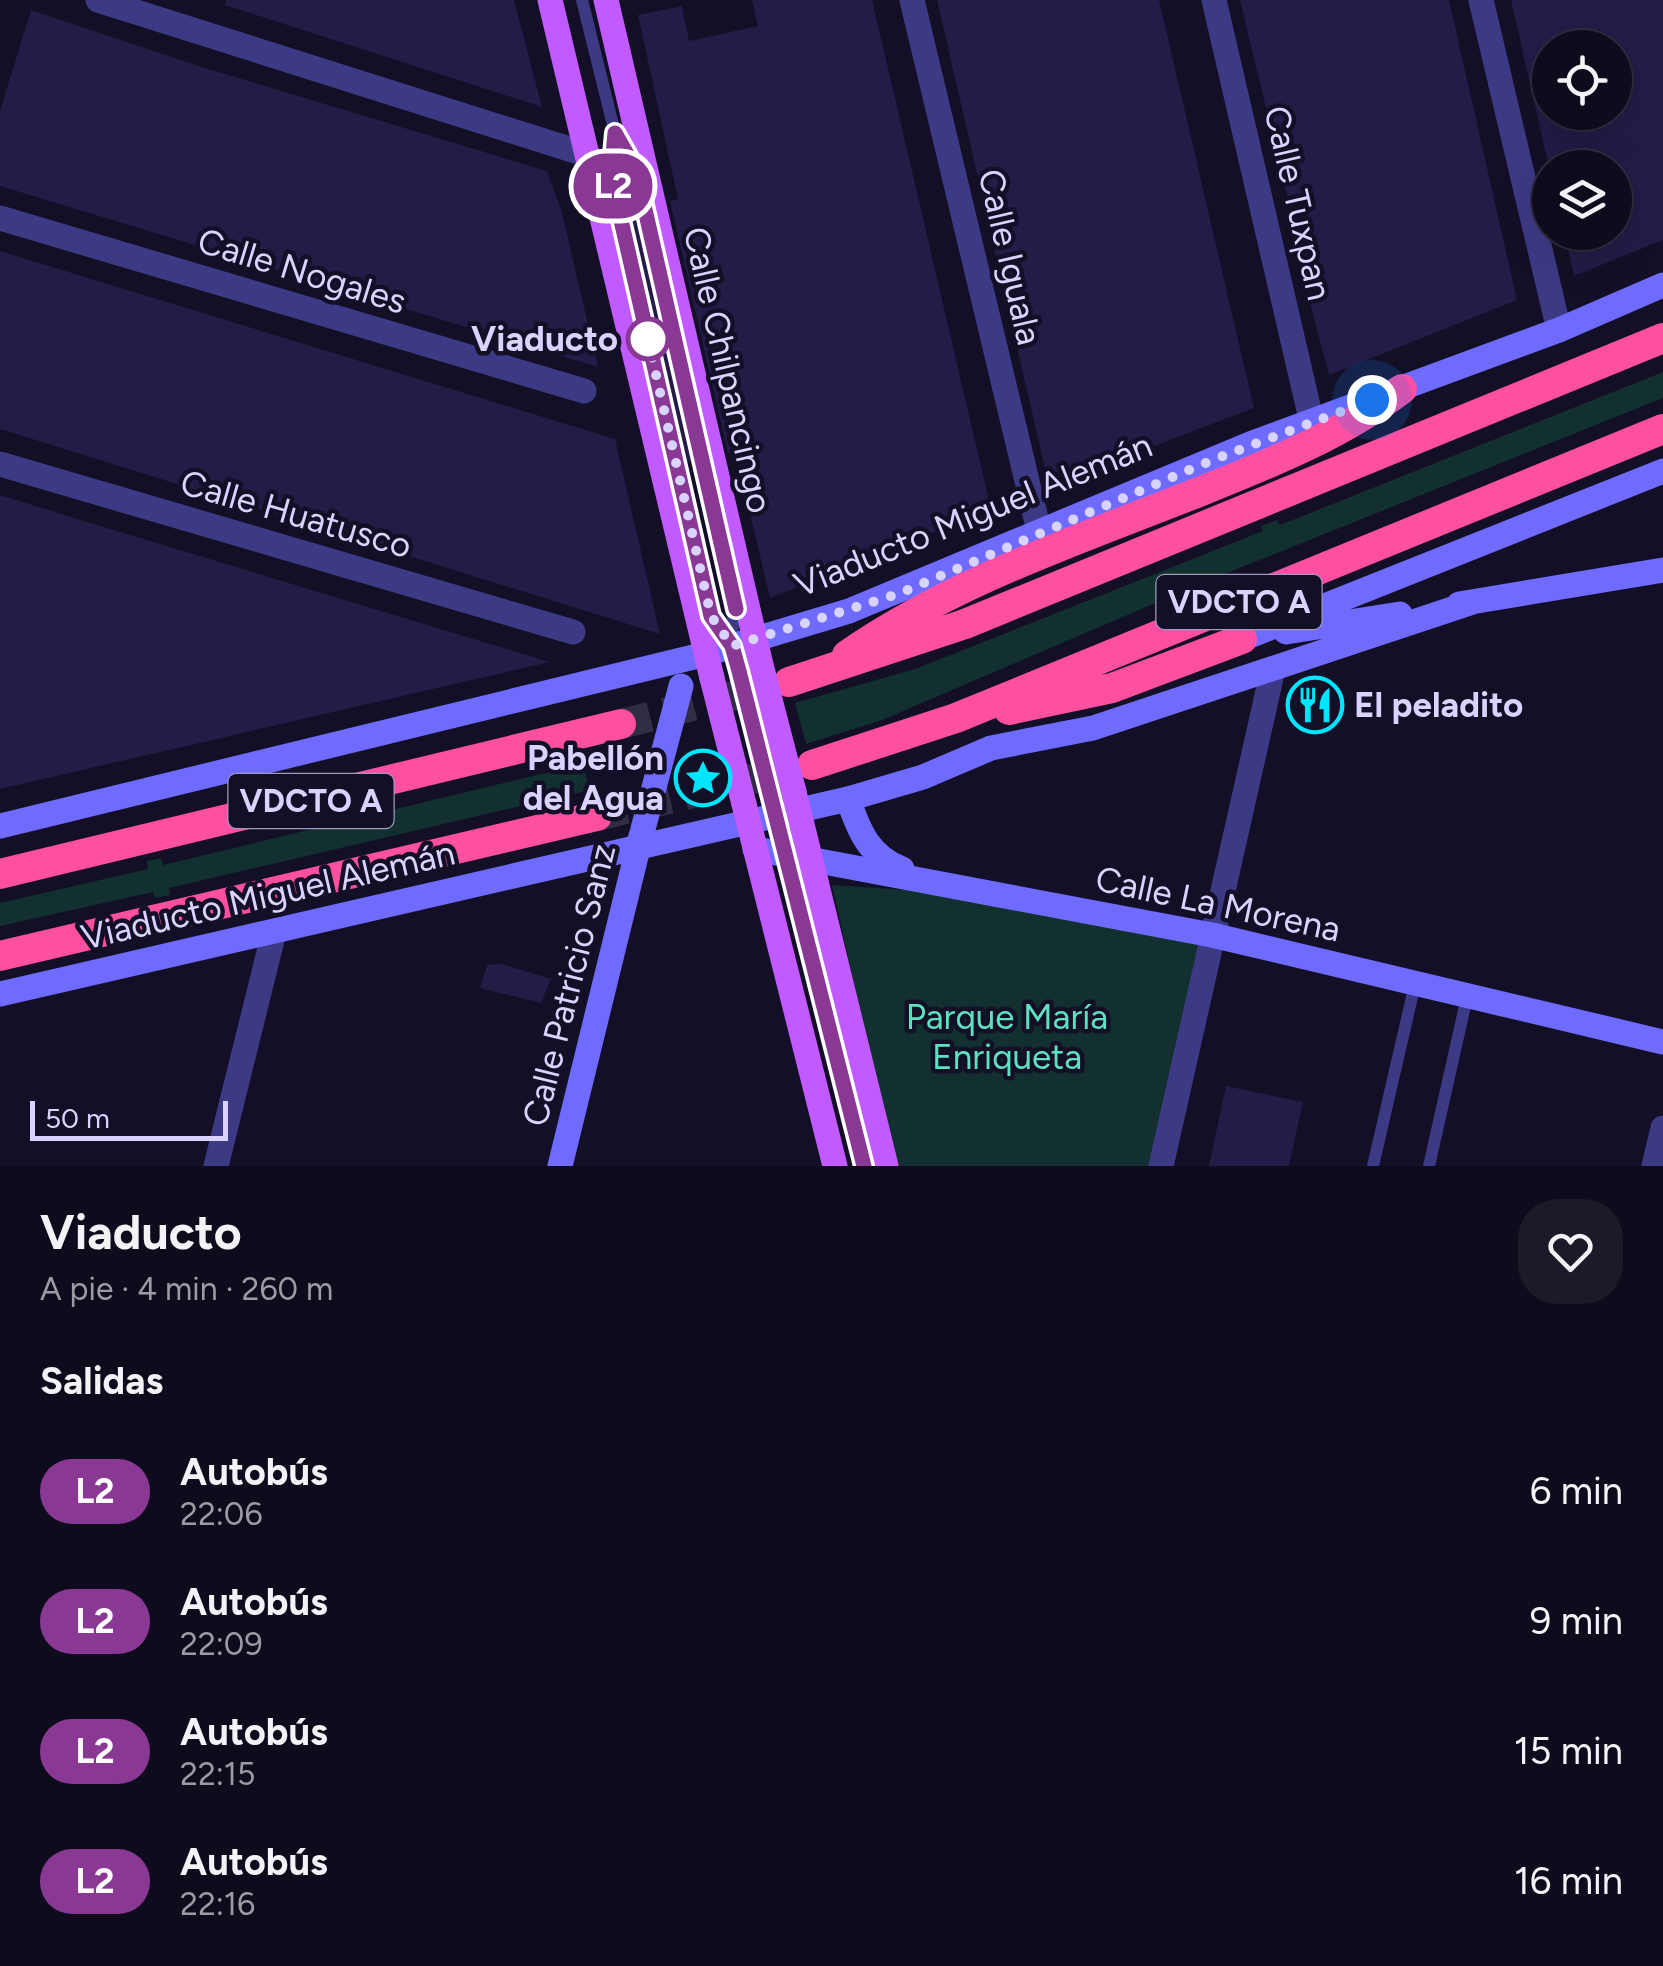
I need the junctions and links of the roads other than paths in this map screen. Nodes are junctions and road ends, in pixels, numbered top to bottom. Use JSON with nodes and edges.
{"nodes":[{"id":1,"x":98,"y":0,"type":"edge"},
{"id":2,"x":550,"y":0,"type":"edge"},
{"id":3,"x":582,"y":0,"type":"edge"},
{"id":4,"x":606,"y":0,"type":"edge"},
{"id":5,"x":912,"y":0,"type":"edge"},
{"id":6,"x":1214,"y":0,"type":"edge"},
{"id":7,"x":1481,"y":0,"type":"edge"},
{"id":8,"x":615,"y":133,"type":"junction"},
{"id":9,"x":588,"y":155,"type":"junction"},
{"id":10,"x":0,"y":218,"type":"edge"},
{"id":11,"x":1663,"y":285,"type":"edge"},
{"id":12,"x":1559,"y":330,"type":"junction"},
{"id":13,"x":1663,"y":338,"type":"edge"},
{"id":14,"x":1402,"y":389,"type":"junction"},
{"id":15,"x":584,"y":391,"type":"dead end"},
{"id":16,"x":1312,"y":423,"type":"junction"},
{"id":17,"x":1663,"y":429,"type":"edge"},
{"id":18,"x":0,"y":464,"type":"edge"},
{"id":19,"x":1663,"y":471,"type":"edge"},
{"id":20,"x":1039,"y":531,"type":"junction"},
{"id":21,"x":1663,"y":570,"type":"edge"},
{"id":22,"x":1473,"y":602,"type":"junction"},
{"id":23,"x":572,"y":632,"type":"dead end"},
{"id":24,"x":1242,"y":638,"type":"junction"},
{"id":25,"x":747,"y":655,"type":"junction"},
{"id":26,"x":709,"y":666,"type":"junction"},
{"id":27,"x":1273,"y":669,"type":"junction"},
{"id":28,"x":820,"y":674,"type":"junction"},
{"id":29,"x":790,"y":682,"type":"tunnel mouth"},
{"id":30,"x":956,"y":718,"type":"junction"},
{"id":31,"x":621,"y":724,"type":"tunnel mouth"},
{"id":32,"x":812,"y":765,"type":"tunnel mouth"},
{"id":33,"x":848,"y":799,"type":"junction"},
{"id":34,"x":786,"y":804,"type":"junction"},
{"id":35,"x":746,"y":813,"type":"junction"},
{"id":36,"x":596,"y":816,"type":"tunnel mouth"},
{"id":37,"x":0,"y":826,"type":"edge"},
{"id":38,"x":641,"y":839,"type":"junction"},
{"id":39,"x":755,"y":849,"type":"junction"},
{"id":40,"x":801,"y":858,"type":"junction"},
{"id":41,"x":0,"y":874,"type":"edge"},
{"id":42,"x":939,"y":883,"type":"junction"},
{"id":43,"x":274,"y":932,"type":"junction"},
{"id":44,"x":1212,"y":934,"type":"junction"},
{"id":45,"x":0,"y":956,"type":"edge"},
{"id":46,"x":1415,"y":984,"type":"junction"},
{"id":47,"x":0,"y":994,"type":"edge"},
{"id":48,"x":1467,"y":997,"type":"junction"},
{"id":49,"x":1663,"y":1042,"type":"edge"},
{"id":50,"x":1663,"y":1128,"type":"edge"},
{"id":51,"x":216,"y":1166,"type":"edge"},
{"id":52,"x":560,"y":1166,"type":"edge"},
{"id":53,"x":835,"y":1166,"type":"edge"},
{"id":54,"x":864,"y":1166,"type":"edge"},
{"id":55,"x":886,"y":1166,"type":"edge"},
{"id":56,"x":1161,"y":1166,"type":"edge"},
{"id":57,"x":1373,"y":1166,"type":"edge"},
{"id":58,"x":1429,"y":1166,"type":"edge"},
{"id":59,"x":1654,"y":1166,"type":"edge"}],
"edges":[{"from":1,"to":9,"type":"street"},
{"from":2,"to":9,"type":"main road"},
{"from":3,"to":8,"type":"lane"},
{"from":4,"to":25,"type":"main road","name":"Calle Chilpancingo"},
{"from":5,"to":20,"type":"street","name":"Calle Iguala"},
{"from":6,"to":16,"type":"street","name":"Calle Tuxpan"},
{"from":7,"to":12,"type":"street"},
{"from":8,"to":25,"type":"lane"},
{"from":8,"to":25,"type":"lane"},
{"from":9,"to":26,"type":"main road"},
{"from":10,"to":15,"type":"street","name":"Calle Nogales"},
{"from":11,"to":12,"type":"main road","name":"Viaducto Miguel Alemán"},
{"from":12,"to":14,"type":"main road","name":"Viaducto Miguel Alemán"},
{"from":13,"to":28,"type":"highway","number":"VDCTO A"},
{"from":14,"to":16,"type":"main road","name":"Viaducto Miguel Alemán"},
{"from":14,"to":28,"type":"highway"},
{"from":16,"to":20,"type":"main road","name":"Viaducto Miguel Alemán"},
{"from":17,"to":30,"type":"highway","number":"VDCTO A"},
{"from":18,"to":23,"type":"street","name":"Calle Huatusco"},
{"from":19,"to":24,"type":"main road"},
{"from":20,"to":25,"type":"main road","name":"Viaducto Miguel Alemán"},
{"from":21,"to":22,"type":"main road"},
{"from":22,"to":24,"type":"main road"},
{"from":22,"to":27,"type":"main road","name":"Viaducto Miguel Alemán"},
{"from":24,"to":30,"type":"highway"},
{"from":25,"to":26,"type":"main road","name":"Viaducto Miguel Alemán"},
{"from":25,"to":34,"type":"main road","name":"Calle Chilpancingo","bridge":true},
{"from":26,"to":35,"type":"main road","bridge":true},
{"from":26,"to":37,"type":"main road","name":"Viaducto Miguel Alemán"},
{"from":26,"to":38,"type":"main road","name":"Calle Patricio Sanz","bridge":true},
{"from":27,"to":33,"type":"main road","name":"Viaducto Miguel Alemán"},
{"from":27,"to":44,"type":"street"},
{"from":28,"to":29,"type":"highway","number":"VDCTO A"},
{"from":30,"to":32,"type":"highway","number":"VDCTO A"},
{"from":31,"to":41,"type":"highway","number":"VDCTO A"},
{"from":33,"to":34,"type":"main road","name":"Viaducto Miguel Alemán"},
{"from":33,"to":42,"type":"main road"},
{"from":34,"to":35,"type":"main road","name":"Viaducto Miguel Alemán"},
{"from":34,"to":40,"type":"main road","name":"Calle Chilpancingo"},
{"from":35,"to":38,"type":"main road","name":"Viaducto Miguel Alemán"},
{"from":35,"to":39,"type":"main road"},
{"from":36,"to":45,"type":"highway","name":"Viaducto Miguel Alemán","number":"VDCTO A"},
{"from":38,"to":43,"type":"main road","name":"Viaducto Miguel Alemán"},
{"from":38,"to":52,"type":"main road","name":"Calle Patricio Sanz"},
{"from":39,"to":40,"type":"main road","name":"Calle La Morena"},
{"from":39,"to":53,"type":"main road"},
{"from":40,"to":42,"type":"main road","name":"Calle La Morena"},
{"from":40,"to":54,"type":"lane"},
{"from":40,"to":55,"type":"main road","name":"Calle Chilpancingo"},
{"from":42,"to":44,"type":"main road","name":"Calle La Morena"},
{"from":43,"to":47,"type":"main road","name":"Viaducto Miguel Alemán"},
{"from":43,"to":51,"type":"street"},
{"from":44,"to":46,"type":"main road","name":"Calle La Morena"},
{"from":44,"to":56,"type":"street"},
{"from":46,"to":48,"type":"main road","name":"Calle La Morena"},
{"from":46,"to":57,"type":"lane"},
{"from":48,"to":49,"type":"main road","name":"Calle La Morena"},
{"from":48,"to":58,"type":"lane"},
{"from":50,"to":59,"type":"street"}]}
